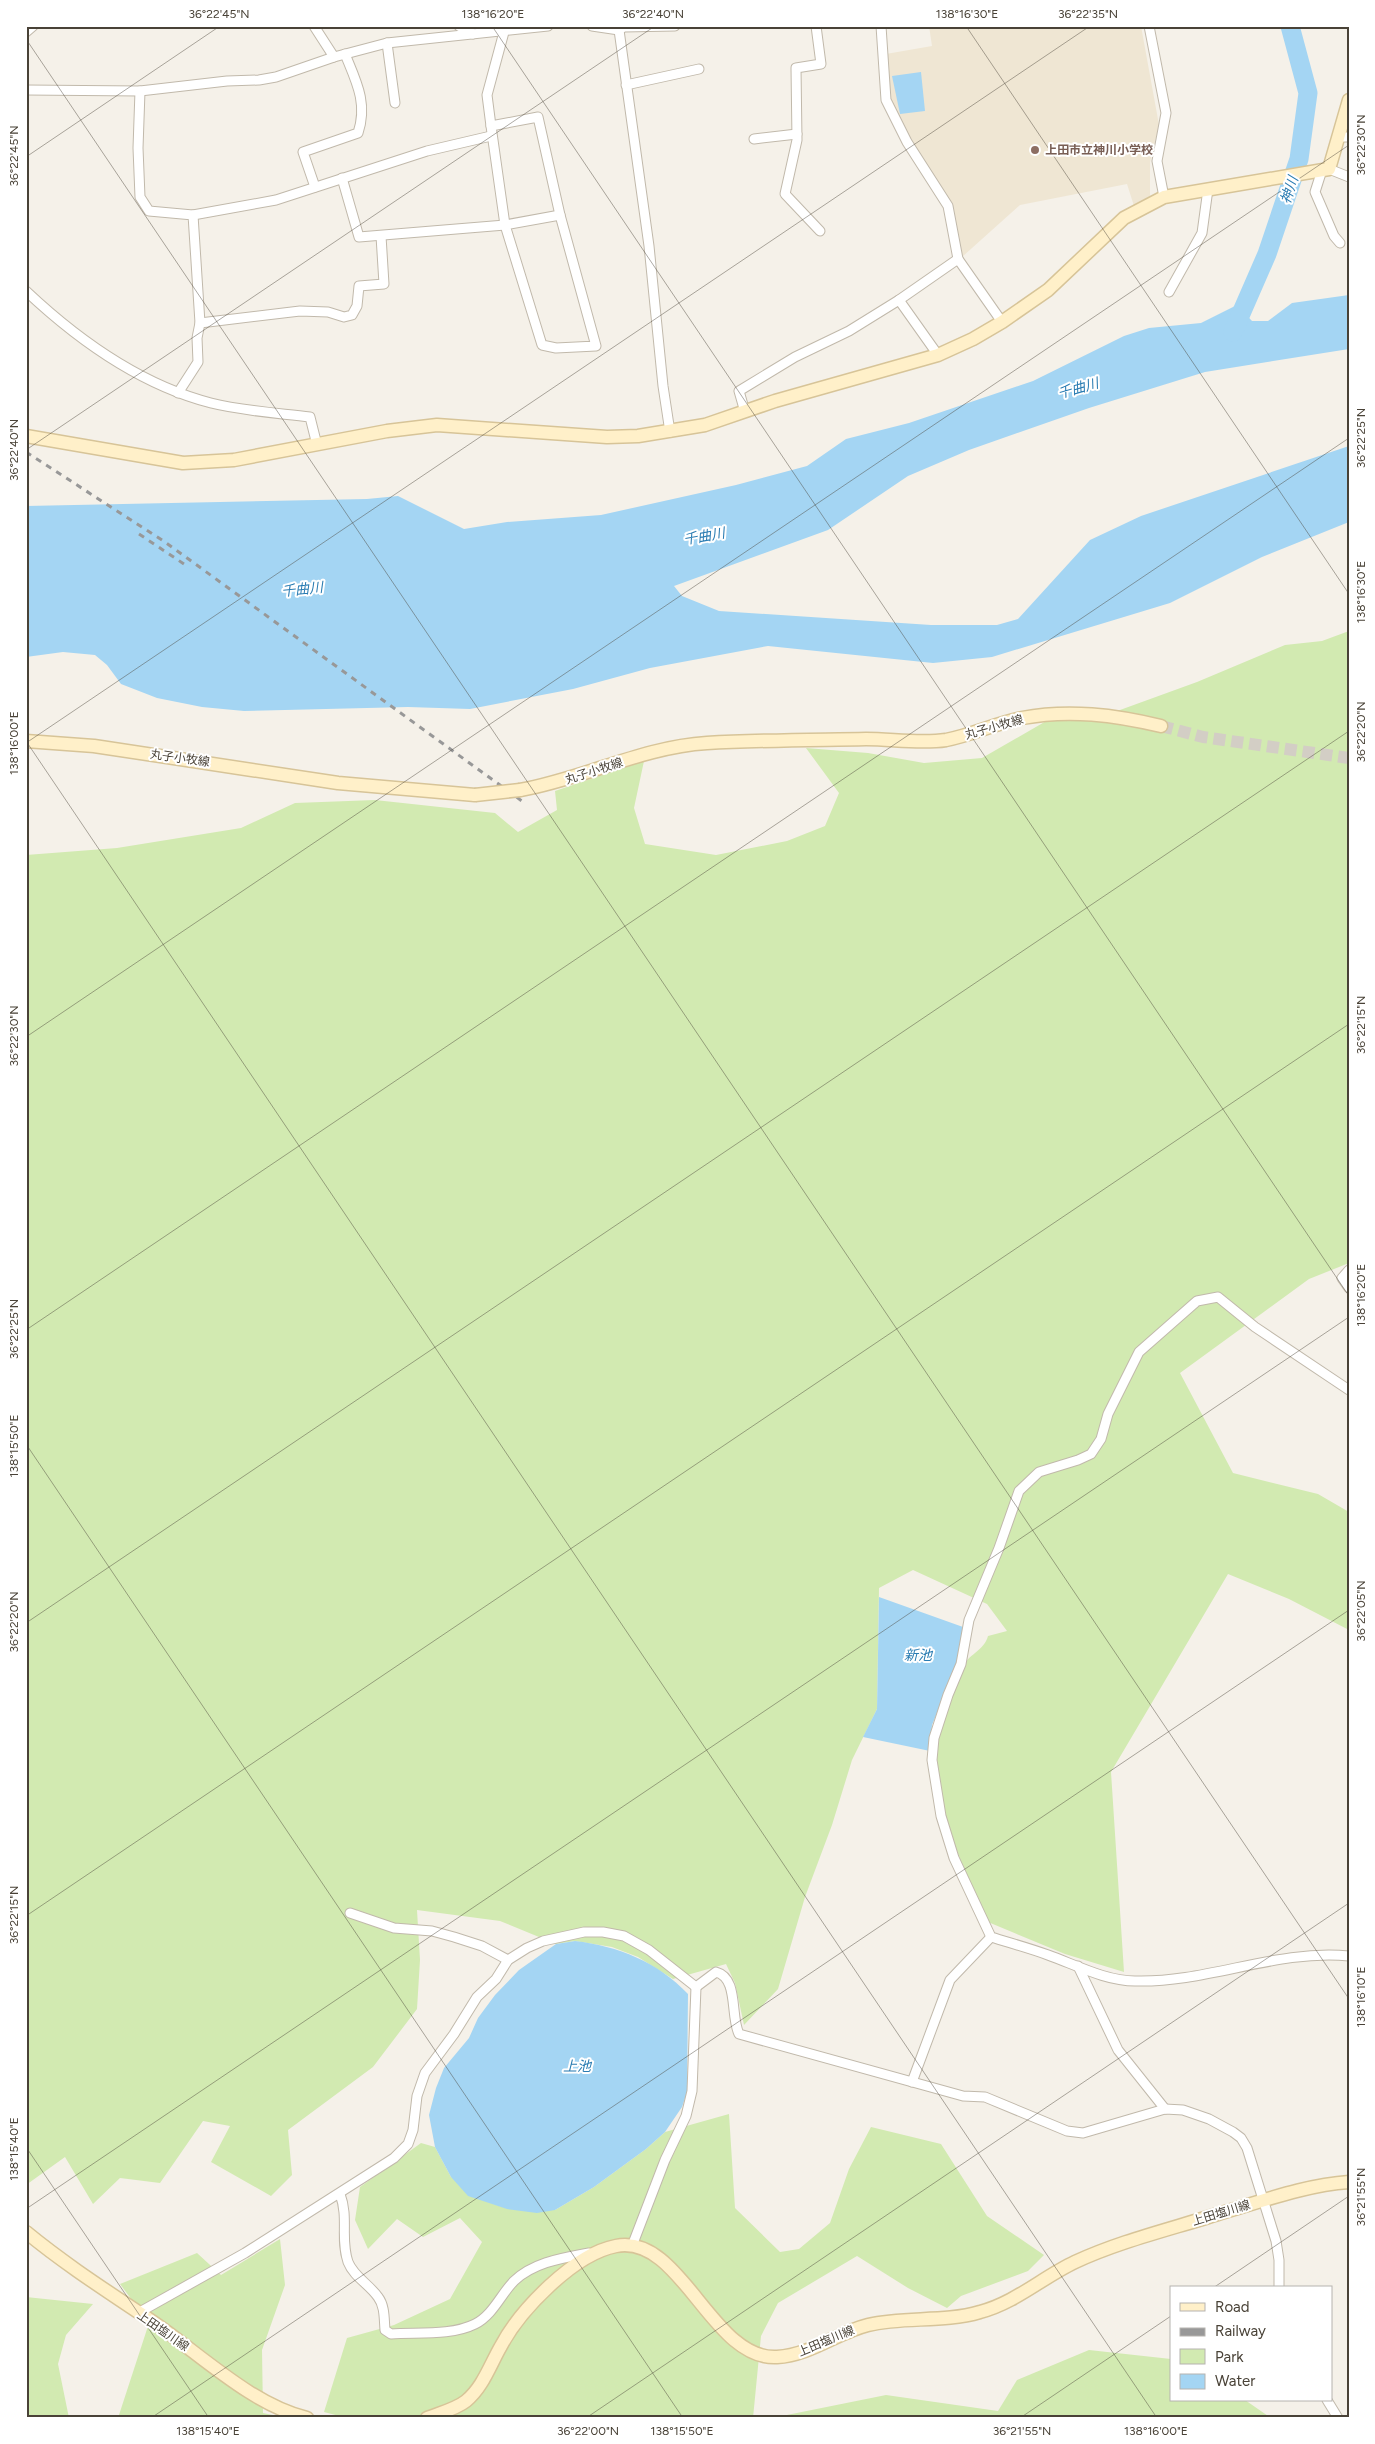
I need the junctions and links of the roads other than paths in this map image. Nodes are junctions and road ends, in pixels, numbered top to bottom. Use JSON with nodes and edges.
{"nodes":[{"id":1,"x":34,"y":26,"type":"edge"},
{"id":2,"x":314,"y":26,"type":"edge"},
{"id":3,"x":459,"y":26,"type":"edge"},
{"id":4,"x":542,"y":26,"type":"edge"},
{"id":5,"x":548,"y":26,"type":"edge"},
{"id":6,"x":592,"y":26,"type":"edge"},
{"id":7,"x":675,"y":26,"type":"edge"},
{"id":8,"x":816,"y":26,"type":"edge"},
{"id":9,"x":881,"y":26,"type":"edge"},
{"id":10,"x":1149,"y":26,"type":"edge"},
{"id":11,"x":619,"y":30,"type":"junction"},
{"id":12,"x":26,"y":32,"type":"edge"},
{"id":13,"x":504,"y":32,"type":"junction"},
{"id":14,"x":473,"y":34,"type":"junction"},
{"id":15,"x":386,"y":43,"type":"junction"},
{"id":16,"x":345,"y":54,"type":"junction"},
{"id":17,"x":334,"y":57,"type":"junction"},
{"id":18,"x":699,"y":69,"type":"dead end"},
{"id":19,"x":626,"y":84,"type":"junction"},
{"id":20,"x":26,"y":90,"type":"edge"},
{"id":21,"x":140,"y":91,"type":"junction"},
{"id":22,"x":1349,"y":100,"type":"edge"},
{"id":23,"x":395,"y":103,"type":"dead end"},
{"id":24,"x":491,"y":126,"type":"junction"},
{"id":25,"x":797,"y":134,"type":"junction"},
{"id":26,"x":491,"y":136,"type":"junction"},
{"id":27,"x":1344,"y":137,"type":"edge"},
{"id":28,"x":754,"y":139,"type":"dead end"},
{"id":29,"x":1325,"y":170,"type":"junction"},
{"id":30,"x":1349,"y":177,"type":"edge"},
{"id":31,"x":342,"y":178,"type":"junction"},
{"id":32,"x":315,"y":187,"type":"junction"},
{"id":33,"x":1209,"y":189,"type":"junction"},
{"id":34,"x":1164,"y":197,"type":"junction"},
{"id":35,"x":560,"y":214,"type":"junction"},
{"id":36,"x":193,"y":215,"type":"junction"},
{"id":37,"x":504,"y":225,"type":"junction"},
{"id":38,"x":820,"y":232,"type":"dead end"},
{"id":39,"x":380,"y":236,"type":"junction"},
{"id":40,"x":1340,"y":242,"type":"dead end"},
{"id":41,"x":958,"y":259,"type":"junction"},
{"id":42,"x":26,"y":290,"type":"edge"},
{"id":43,"x":1169,"y":292,"type":"dead end"},
{"id":44,"x":899,"y":300,"type":"junction"},
{"id":45,"x":1002,"y":322,"type":"junction"},
{"id":46,"x":200,"y":323,"type":"junction"},
{"id":47,"x":938,"y":355,"type":"junction"},
{"id":48,"x":178,"y":393,"type":"junction"},
{"id":49,"x":745,"y":412,"type":"junction"},
{"id":50,"x":670,"y":432,"type":"junction"},
{"id":51,"x":26,"y":436,"type":"edge"},
{"id":52,"x":317,"y":445,"type":"junction"},
{"id":53,"x":1161,"y":726,"type":"tunnel mouth"},
{"id":54,"x":26,"y":741,"type":"edge"},
{"id":55,"x":1349,"y":1270,"type":"edge"},
{"id":56,"x":1349,"y":1288,"type":"edge"},
{"id":57,"x":1349,"y":1390,"type":"edge"},
{"id":58,"x":350,"y":1913,"type":"dead end"},
{"id":59,"x":991,"y":1937,"type":"junction"},
{"id":60,"x":1349,"y":1956,"type":"edge"},
{"id":61,"x":508,"y":1960,"type":"junction"},
{"id":62,"x":1078,"y":1966,"type":"junction"},
{"id":63,"x":696,"y":1987,"type":"junction"},
{"id":64,"x":912,"y":2082,"type":"junction"},
{"id":65,"x":1165,"y":2110,"type":"junction"},
{"id":66,"x":1349,"y":2182,"type":"edge"},
{"id":67,"x":340,"y":2194,"type":"junction"},
{"id":68,"x":1263,"y":2201,"type":"junction"},
{"id":69,"x":26,"y":2232,"type":"edge"},
{"id":70,"x":632,"y":2246,"type":"junction"},
{"id":71,"x":597,"y":2252,"type":"junction"},
{"id":72,"x":1279,"y":2286,"type":"edge"},
{"id":73,"x":138,"y":2313,"type":"junction"},
{"id":74,"x":1328,"y":2402,"type":"edge"},
{"id":75,"x":307,"y":2418,"type":"edge"},
{"id":76,"x":427,"y":2418,"type":"edge"},
{"id":77,"x":1338,"y":2418,"type":"edge"}],
"edges":[{"from":1,"to":12,"type":"street"},
{"from":2,"to":17,"type":"street"},
{"from":3,"to":14,"type":"street"},
{"from":4,"to":5,"type":"street"},
{"from":4,"to":13,"type":"street"},
{"from":6,"to":11,"type":"street"},
{"from":7,"to":11,"type":"street"},
{"from":8,"to":25,"type":"street"},
{"from":9,"to":41,"type":"street"},
{"from":10,"to":34,"type":"street"},
{"from":11,"to":19,"type":"street"},
{"from":13,"to":14,"type":"street"},
{"from":13,"to":24,"type":"street"},
{"from":14,"to":15,"type":"street"},
{"from":15,"to":16,"type":"street"},
{"from":15,"to":23,"type":"street"},
{"from":16,"to":17,"type":"street"},
{"from":16,"to":32,"type":"street"},
{"from":17,"to":21,"type":"street"},
{"from":18,"to":19,"type":"street"},
{"from":19,"to":50,"type":"street"},
{"from":20,"to":21,"type":"street"},
{"from":21,"to":36,"type":"street"},
{"from":22,"to":27,"type":"street"},
{"from":24,"to":26,"type":"street"},
{"from":24,"to":35,"type":"street"},
{"from":25,"to":28,"type":"street"},
{"from":25,"to":38,"type":"street"},
{"from":26,"to":31,"type":"street"},
{"from":26,"to":37,"type":"street"},
{"from":27,"to":29,"type":"street"},
{"from":29,"to":30,"type":"street"},
{"from":29,"to":33,"type":"street"},
{"from":29,"to":40,"type":"street"},
{"from":31,"to":32,"type":"street"},
{"from":31,"to":39,"type":"street"},
{"from":32,"to":36,"type":"street"},
{"from":33,"to":34,"type":"street"},
{"from":33,"to":43,"type":"street"},
{"from":34,"to":45,"type":"street"},
{"from":35,"to":37,"type":"street"},
{"from":35,"to":37,"type":"street"},
{"from":36,"to":46,"type":"street"},
{"from":37,"to":39,"type":"street"},
{"from":39,"to":46,"type":"street"},
{"from":41,"to":44,"type":"street"},
{"from":41,"to":45,"type":"street"},
{"from":42,"to":48,"type":"street"},
{"from":44,"to":47,"type":"street"},
{"from":44,"to":49,"type":"street"},
{"from":45,"to":47,"type":"street"},
{"from":46,"to":48,"type":"street"},
{"from":47,"to":49,"type":"street"},
{"from":48,"to":52,"type":"street"},
{"from":49,"to":50,"type":"street"},
{"from":50,"to":52,"type":"street"},
{"from":51,"to":52,"type":"street"},
{"from":53,"to":54,"type":"street","name":"丸子小牧線","bridge":true},
{"from":55,"to":56,"type":"street"},
{"from":57,"to":59,"type":"street"},
{"from":58,"to":61,"type":"street"},
{"from":59,"to":62,"type":"street"},
{"from":59,"to":64,"type":"street"},
{"from":60,"to":62,"type":"street"},
{"from":61,"to":63,"type":"street"},
{"from":61,"to":67,"type":"street"},
{"from":62,"to":65,"type":"street"},
{"from":63,"to":64,"type":"street"},
{"from":63,"to":70,"type":"street"},
{"from":64,"to":65,"type":"street"},
{"from":65,"to":68,"type":"street"},
{"from":66,"to":68,"type":"street","name":"上田塩川線"},
{"from":67,"to":71,"type":"street"},
{"from":67,"to":73,"type":"street"},
{"from":68,"to":70,"type":"street","name":"上田塩川線"},
{"from":68,"to":72,"type":"street"},
{"from":69,"to":73,"type":"street","name":"上田塩川線"},
{"from":70,"to":71,"type":"street"},
{"from":71,"to":76,"type":"street"},
{"from":73,"to":75,"type":"street","name":"上田塩川線"},
{"from":74,"to":77,"type":"street"}]}
